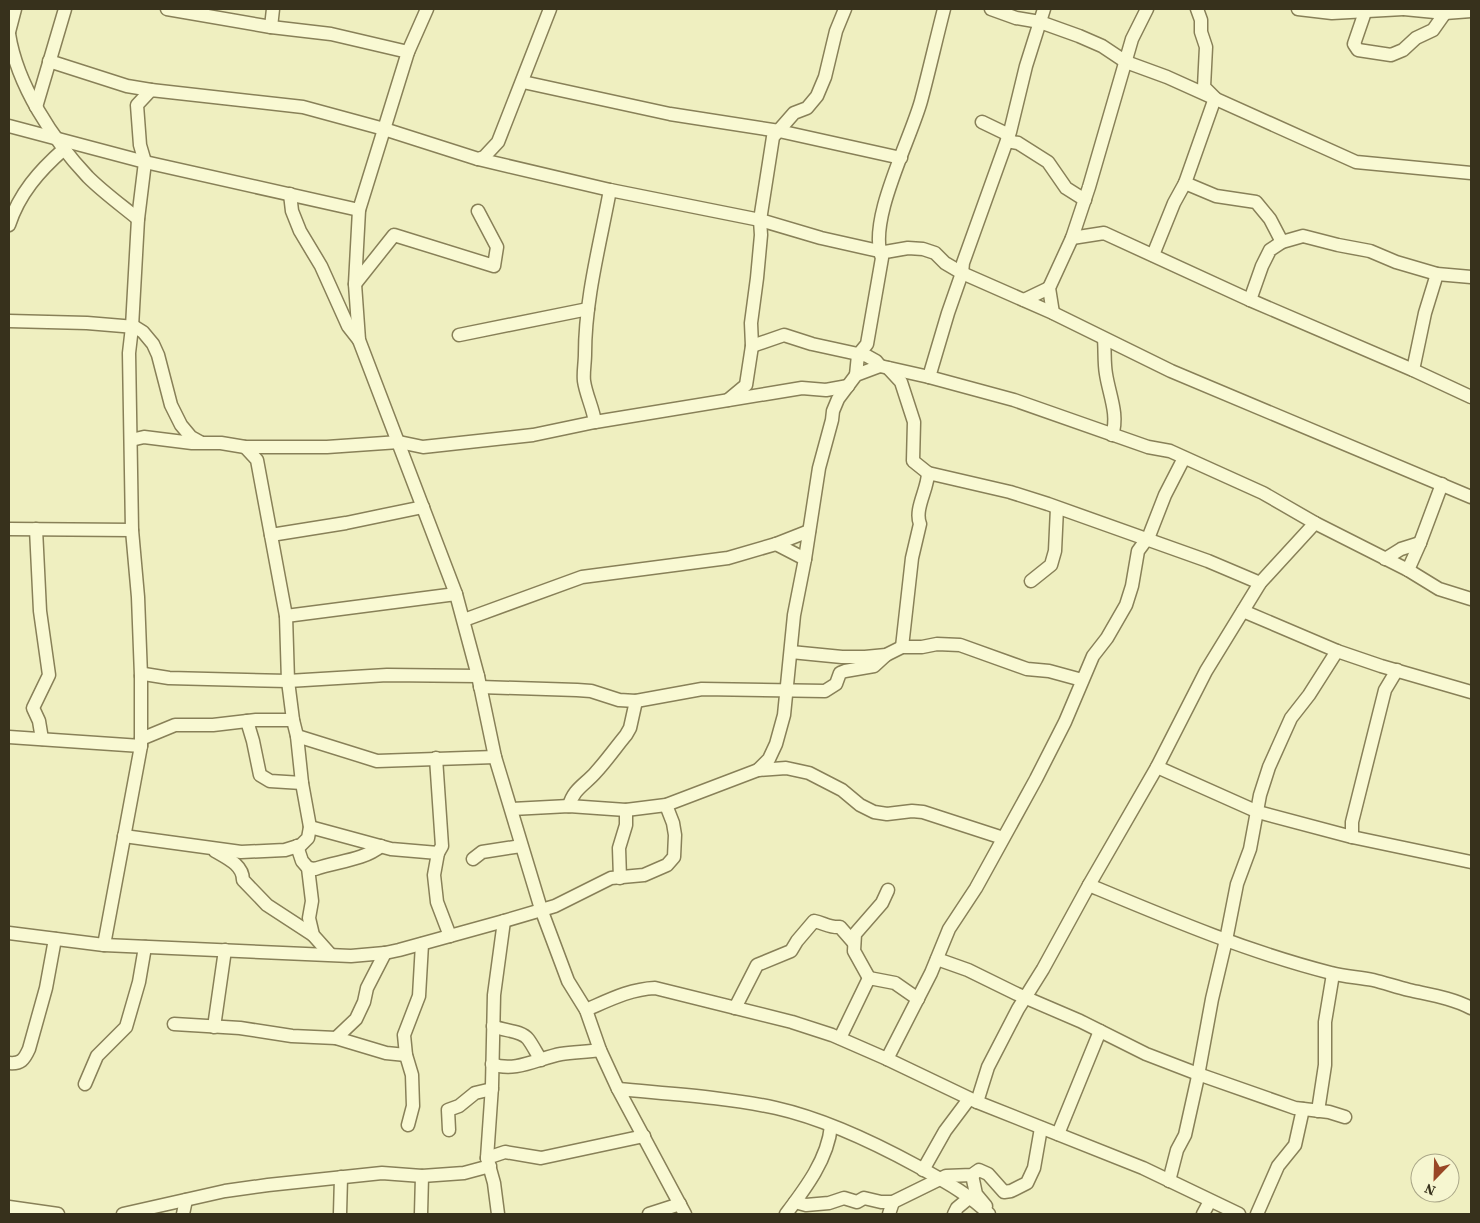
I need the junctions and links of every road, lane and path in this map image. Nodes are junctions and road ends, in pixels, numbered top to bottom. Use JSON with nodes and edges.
{"nodes":[{"id":1,"x":16,"y":9,"type":"edge"},
{"id":2,"x":65,"y":9,"type":"edge"},
{"id":3,"x":167,"y":9,"type":"edge"},
{"id":4,"x":245,"y":9,"type":"edge"},
{"id":5,"x":273,"y":9,"type":"edge"},
{"id":6,"x":427,"y":9,"type":"edge"},
{"id":7,"x":550,"y":9,"type":"edge"},
{"id":8,"x":845,"y":9,"type":"edge"},
{"id":9,"x":944,"y":9,"type":"edge"},
{"id":10,"x":991,"y":9,"type":"edge"},
{"id":11,"x":1044,"y":9,"type":"edge"},
{"id":12,"x":1148,"y":9,"type":"edge"},
{"id":13,"x":1197,"y":9,"type":"edge"},
{"id":14,"x":1298,"y":9,"type":"edge"},
{"id":15,"x":1404,"y":9,"type":"edge"},
{"id":16,"x":1442,"y":11,"type":"edge"},
{"id":17,"x":1471,"y":11,"type":"edge"},
{"id":18,"x":1365,"y":12,"type":"junction"},
{"id":19,"x":1040,"y":22,"type":"junction"},
{"id":20,"x":250,"y":23,"type":"junction"},
{"id":21,"x":271,"y":27,"type":"junction"},
{"id":22,"x":9,"y":33,"type":"edge"},
{"id":23,"x":408,"y":52,"type":"junction"},
{"id":24,"x":49,"y":61,"type":"junction"},
{"id":25,"x":1126,"y":62,"type":"junction"},
{"id":26,"x":523,"y":82,"type":"junction"},
{"id":27,"x":151,"y":90,"type":"junction"},
{"id":28,"x":1215,"y":98,"type":"junction"},
{"id":29,"x":36,"y":107,"type":"junction"},
{"id":30,"x":982,"y":122,"type":"dead end"},
{"id":31,"x":9,"y":126,"type":"edge"},
{"id":32,"x":384,"y":129,"type":"junction"},
{"id":33,"x":779,"y":131,"type":"junction"},
{"id":34,"x":1008,"y":138,"type":"junction"},
{"id":35,"x":61,"y":144,"type":"junction"},
{"id":36,"x":901,"y":158,"type":"junction"},
{"id":37,"x":478,"y":159,"type":"junction"},
{"id":38,"x":145,"y":162,"type":"junction"},
{"id":39,"x":1471,"y":173,"type":"edge"},
{"id":40,"x":1185,"y":183,"type":"junction"},
{"id":41,"x":610,"y":190,"type":"junction"},
{"id":42,"x":290,"y":194,"type":"junction"},
{"id":43,"x":1085,"y":200,"type":"junction"},
{"id":44,"x":359,"y":210,"type":"junction"},
{"id":45,"x":478,"y":211,"type":"dead end"},
{"id":46,"x":138,"y":218,"type":"junction"},
{"id":47,"x":760,"y":220,"type":"junction"},
{"id":48,"x":9,"y":225,"type":"edge"},
{"id":49,"x":1072,"y":238,"type":"junction"},
{"id":50,"x":1282,"y":242,"type":"junction"},
{"id":51,"x":879,"y":251,"type":"junction"},
{"id":52,"x":1153,"y":255,"type":"junction"},
{"id":53,"x":962,"y":273,"type":"junction"},
{"id":54,"x":1437,"y":274,"type":"junction"},
{"id":55,"x":1471,"y":277,"type":"edge"},
{"id":56,"x":355,"y":284,"type":"junction"},
{"id":57,"x":1049,"y":288,"type":"junction"},
{"id":58,"x":1024,"y":300,"type":"junction"},
{"id":59,"x":1250,"y":300,"type":"junction"},
{"id":60,"x":588,"y":309,"type":"junction"},
{"id":61,"x":1053,"y":313,"type":"junction"},
{"id":62,"x":9,"y":321,"type":"edge"},
{"id":63,"x":132,"y":328,"type":"junction"},
{"id":64,"x":459,"y":335,"type":"dead end"},
{"id":65,"x":1104,"y":339,"type":"junction"},
{"id":66,"x":359,"y":340,"type":"junction"},
{"id":67,"x":752,"y":346,"type":"junction"},
{"id":68,"x":858,"y":355,"type":"junction"},
{"id":69,"x":884,"y":367,"type":"junction"},
{"id":70,"x":1413,"y":370,"type":"junction"},
{"id":71,"x":856,"y":375,"type":"junction"},
{"id":72,"x":928,"y":377,"type":"junction"},
{"id":73,"x":746,"y":385,"type":"junction"},
{"id":74,"x":848,"y":386,"type":"junction"},
{"id":75,"x":758,"y":395,"type":"junction"},
{"id":76,"x":1471,"y":397,"type":"edge"},
{"id":77,"x":728,"y":400,"type":"junction"},
{"id":78,"x":595,"y":422,"type":"junction"},
{"id":79,"x":1112,"y":435,"type":"junction"},
{"id":80,"x":131,"y":440,"type":"junction"},
{"id":81,"x":200,"y":442,"type":"junction"},
{"id":82,"x":399,"y":442,"type":"junction"},
{"id":83,"x":245,"y":447,"type":"junction"},
{"id":84,"x":1184,"y":458,"type":"junction"},
{"id":85,"x":928,"y":473,"type":"junction"},
{"id":86,"x":1442,"y":484,"type":"junction"},
{"id":87,"x":1471,"y":498,"type":"edge"},
{"id":88,"x":423,"y":507,"type":"junction"},
{"id":89,"x":1057,"y":508,"type":"junction"},
{"id":90,"x":1315,"y":523,"type":"junction"},
{"id":91,"x":9,"y":529,"type":"edge"},
{"id":92,"x":36,"y":529,"type":"junction"},
{"id":93,"x":132,"y":530,"type":"junction"},
{"id":94,"x":810,"y":531,"type":"junction"},
{"id":95,"x":270,"y":535,"type":"junction"},
{"id":96,"x":1147,"y":539,"type":"junction"},
{"id":97,"x":1420,"y":543,"type":"junction"},
{"id":98,"x":776,"y":544,"type":"junction"},
{"id":99,"x":805,"y":559,"type":"junction"},
{"id":100,"x":1385,"y":559,"type":"junction"},
{"id":101,"x":1408,"y":570,"type":"junction"},
{"id":102,"x":1031,"y":580,"type":"dead end"},
{"id":103,"x":1260,"y":583,"type":"junction"},
{"id":104,"x":456,"y":594,"type":"junction"},
{"id":105,"x":1471,"y":599,"type":"edge"},
{"id":106,"x":1242,"y":611,"type":"junction"},
{"id":107,"x":286,"y":616,"type":"junction"},
{"id":108,"x":464,"y":620,"type":"junction"},
{"id":109,"x":902,"y":647,"type":"junction"},
{"id":110,"x":1337,"y":651,"type":"junction"},
{"id":111,"x":791,"y":652,"type":"junction"},
{"id":112,"x":886,"y":654,"type":"junction"},
{"id":113,"x":1381,"y":666,"type":"junction"},
{"id":114,"x":1397,"y":670,"type":"junction"},
{"id":115,"x":141,"y":676,"type":"junction"},
{"id":116,"x":1082,"y":680,"type":"junction"},
{"id":117,"x":288,"y":681,"type":"junction"},
{"id":118,"x":479,"y":682,"type":"junction"},
{"id":119,"x":788,"y":689,"type":"junction"},
{"id":120,"x":1384,"y":690,"type":"junction"},
{"id":121,"x":1471,"y":692,"type":"edge"},
{"id":122,"x":636,"y":701,"type":"junction"},
{"id":123,"x":293,"y":720,"type":"junction"},
{"id":124,"x":247,"y":721,"type":"junction"},
{"id":125,"x":297,"y":736,"type":"junction"},
{"id":126,"x":9,"y":737,"type":"edge"},
{"id":127,"x":42,"y":739,"type":"junction"},
{"id":128,"x":141,"y":743,"type":"junction"},
{"id":129,"x":495,"y":756,"type":"junction"},
{"id":130,"x":436,"y":758,"type":"junction"},
{"id":131,"x":1157,"y":768,"type":"junction"},
{"id":132,"x":758,"y":770,"type":"junction"},
{"id":133,"x":302,"y":783,"type":"junction"},
{"id":134,"x":666,"y":805,"type":"junction"},
{"id":135,"x":569,"y":806,"type":"junction"},
{"id":136,"x":512,"y":809,"type":"junction"},
{"id":137,"x":626,"y":810,"type":"junction"},
{"id":138,"x":1258,"y":812,"type":"junction"},
{"id":139,"x":310,"y":827,"type":"junction"},
{"id":140,"x":124,"y":836,"type":"junction"},
{"id":141,"x":1352,"y":837,"type":"junction"},
{"id":142,"x":1002,"y":838,"type":"junction"},
{"id":143,"x":297,"y":846,"type":"junction"},
{"id":144,"x":381,"y":846,"type":"junction"},
{"id":145,"x":521,"y":846,"type":"junction"},
{"id":146,"x":211,"y":848,"type":"junction"},
{"id":147,"x":438,"y":853,"type":"junction"},
{"id":148,"x":473,"y":859,"type":"dead end"},
{"id":149,"x":1471,"y":862,"type":"edge"},
{"id":150,"x":308,"y":868,"type":"junction"},
{"id":151,"x":620,"y":878,"type":"junction"},
{"id":152,"x":1089,"y":885,"type":"junction"},
{"id":153,"x":888,"y":890,"type":"dead end"},
{"id":154,"x":541,"y":909,"type":"junction"},
{"id":155,"x":504,"y":921,"type":"junction"},
{"id":156,"x":9,"y":933,"type":"edge"},
{"id":157,"x":313,"y":935,"type":"junction"},
{"id":158,"x":450,"y":936,"type":"junction"},
{"id":159,"x":55,"y":939,"type":"junction"},
{"id":160,"x":1226,"y":940,"type":"junction"},
{"id":161,"x":854,"y":943,"type":"junction"},
{"id":162,"x":422,"y":944,"type":"junction"},
{"id":163,"x":104,"y":945,"type":"junction"},
{"id":164,"x":146,"y":946,"type":"junction"},
{"id":165,"x":224,"y":950,"type":"junction"},
{"id":166,"x":385,"y":953,"type":"junction"},
{"id":167,"x":330,"y":954,"type":"junction"},
{"id":168,"x":937,"y":959,"type":"junction"},
{"id":169,"x":1333,"y":974,"type":"junction"},
{"id":170,"x":869,"y":978,"type":"junction"},
{"id":171,"x":1026,"y":997,"type":"junction"},
{"id":172,"x":918,"y":998,"type":"junction"},
{"id":173,"x":735,"y":1008,"type":"junction"},
{"id":174,"x":1471,"y":1008,"type":"edge"},
{"id":175,"x":586,"y":1010,"type":"junction"},
{"id":176,"x":174,"y":1024,"type":"dead end"},
{"id":177,"x":493,"y":1026,"type":"junction"},
{"id":178,"x":214,"y":1028,"type":"junction"},
{"id":179,"x":1100,"y":1031,"type":"junction"},
{"id":180,"x":336,"y":1038,"type":"junction"},
{"id":181,"x":840,"y":1038,"type":"junction"},
{"id":182,"x":600,"y":1050,"type":"junction"},
{"id":183,"x":406,"y":1055,"type":"junction"},
{"id":184,"x":886,"y":1059,"type":"junction"},
{"id":185,"x":541,"y":1060,"type":"junction"},
{"id":186,"x":9,"y":1063,"type":"edge"},
{"id":187,"x":492,"y":1064,"type":"junction"},
{"id":188,"x":1198,"y":1074,"type":"junction"},
{"id":189,"x":84,"y":1084,"type":"dead end"},
{"id":190,"x":492,"y":1089,"type":"junction"},
{"id":191,"x":618,"y":1089,"type":"junction"},
{"id":192,"x":973,"y":1100,"type":"junction"},
{"id":193,"x":1303,"y":1108,"type":"junction"},
{"id":194,"x":1318,"y":1111,"type":"junction"},
{"id":195,"x":1345,"y":1117,"type":"dead end"},
{"id":196,"x":408,"y":1125,"type":"dead end"},
{"id":197,"x":832,"y":1126,"type":"junction"},
{"id":198,"x":1041,"y":1128,"type":"junction"},
{"id":199,"x":449,"y":1130,"type":"dead end"},
{"id":200,"x":1058,"y":1134,"type":"junction"},
{"id":201,"x":644,"y":1136,"type":"junction"},
{"id":202,"x":488,"y":1162,"type":"junction"},
{"id":203,"x":923,"y":1170,"type":"junction"},
{"id":204,"x":972,"y":1175,"type":"junction"},
{"id":205,"x":422,"y":1176,"type":"junction"},
{"id":206,"x":341,"y":1177,"type":"junction"},
{"id":207,"x":940,"y":1179,"type":"junction"},
{"id":208,"x":1169,"y":1181,"type":"junction"},
{"id":209,"x":969,"y":1198,"type":"junction"},
{"id":210,"x":186,"y":1200,"type":"junction"},
{"id":211,"x":1210,"y":1201,"type":"junction"},
{"id":212,"x":795,"y":1202,"type":"junction"},
{"id":213,"x":894,"y":1202,"type":"junction"},
{"id":214,"x":9,"y":1207,"type":"edge"},
{"id":215,"x":682,"y":1209,"type":"edge"},
{"id":216,"x":988,"y":1213,"type":"edge"},
{"id":217,"x":58,"y":1214,"type":"edge"},
{"id":218,"x":123,"y":1214,"type":"edge"},
{"id":219,"x":183,"y":1214,"type":"edge"},
{"id":220,"x":340,"y":1214,"type":"edge"},
{"id":221,"x":421,"y":1214,"type":"edge"},
{"id":222,"x":498,"y":1214,"type":"edge"},
{"id":223,"x":649,"y":1214,"type":"edge"},
{"id":224,"x":786,"y":1214,"type":"edge"},
{"id":225,"x":889,"y":1214,"type":"edge"},
{"id":226,"x":954,"y":1214,"type":"edge"},
{"id":227,"x":1203,"y":1214,"type":"edge"},
{"id":228,"x":1239,"y":1214,"type":"edge"},
{"id":229,"x":1257,"y":1214,"type":"edge"}],
"edges":[{"from":1,"to":22,"type":"street"},
{"from":2,"to":24,"type":"street"},
{"from":3,"to":20,"type":"street"},
{"from":4,"to":20,"type":"street"},
{"from":5,"to":21,"type":"street"},
{"from":6,"to":23,"type":"street"},
{"from":7,"to":26,"type":"street"},
{"from":8,"to":33,"type":"street"},
{"from":9,"to":36,"type":"street"},
{"from":10,"to":19,"type":"street"},
{"from":11,"to":19,"type":"street"},
{"from":12,"to":25,"type":"street"},
{"from":13,"to":28,"type":"street"},
{"from":14,"to":18,"type":"street"},
{"from":15,"to":16,"type":"street"},
{"from":15,"to":18,"type":"street"},
{"from":16,"to":17,"type":"street"},
{"from":16,"to":18,"type":"street"},
{"from":19,"to":25,"type":"street"},
{"from":19,"to":34,"type":"street"},
{"from":20,"to":21,"type":"street"},
{"from":21,"to":23,"type":"street"},
{"from":22,"to":29,"type":"street"},
{"from":23,"to":32,"type":"street"},
{"from":24,"to":27,"type":"street"},
{"from":24,"to":29,"type":"street"},
{"from":25,"to":28,"type":"street"},
{"from":25,"to":43,"type":"street"},
{"from":26,"to":33,"type":"street"},
{"from":26,"to":37,"type":"street"},
{"from":27,"to":32,"type":"street"},
{"from":27,"to":38,"type":"street"},
{"from":28,"to":39,"type":"street"},
{"from":28,"to":40,"type":"street"},
{"from":29,"to":35,"type":"street"},
{"from":30,"to":34,"type":"street"},
{"from":31,"to":35,"type":"street"},
{"from":32,"to":37,"type":"street"},
{"from":32,"to":44,"type":"street"},
{"from":33,"to":36,"type":"street"},
{"from":33,"to":47,"type":"street"},
{"from":34,"to":43,"type":"street"},
{"from":34,"to":53,"type":"street"},
{"from":35,"to":38,"type":"street"},
{"from":35,"to":46,"type":"street"},
{"from":35,"to":48,"type":"street"},
{"from":36,"to":51,"type":"street"},
{"from":37,"to":41,"type":"street"},
{"from":38,"to":42,"type":"street"},
{"from":38,"to":46,"type":"street"},
{"from":40,"to":50,"type":"street"},
{"from":40,"to":52,"type":"street"},
{"from":41,"to":47,"type":"street"},
{"from":41,"to":60,"type":"street"},
{"from":42,"to":44,"type":"street"},
{"from":42,"to":66,"type":"street"},
{"from":43,"to":49,"type":"street"},
{"from":44,"to":56,"type":"street"},
{"from":45,"to":56,"type":"street"},
{"from":46,"to":63,"type":"street"},
{"from":47,"to":51,"type":"street"},
{"from":47,"to":67,"type":"street"},
{"from":49,"to":52,"type":"street"},
{"from":49,"to":57,"type":"street"},
{"from":50,"to":54,"type":"street"},
{"from":50,"to":59,"type":"street"},
{"from":51,"to":53,"type":"street"},
{"from":51,"to":68,"type":"street"},
{"from":52,"to":59,"type":"street"},
{"from":53,"to":58,"type":"street"},
{"from":53,"to":72,"type":"street"},
{"from":54,"to":55,"type":"street"},
{"from":54,"to":70,"type":"street"},
{"from":56,"to":66,"type":"street"},
{"from":57,"to":58,"type":"street"},
{"from":57,"to":61,"type":"street"},
{"from":58,"to":61,"type":"street"},
{"from":59,"to":70,"type":"street"},
{"from":60,"to":64,"type":"street"},
{"from":60,"to":78,"type":"street"},
{"from":61,"to":65,"type":"street"},
{"from":62,"to":63,"type":"street"},
{"from":63,"to":80,"type":"street"},
{"from":63,"to":81,"type":"street"},
{"from":65,"to":79,"type":"street"},
{"from":65,"to":86,"type":"street"},
{"from":66,"to":82,"type":"street"},
{"from":67,"to":68,"type":"street"},
{"from":67,"to":73,"type":"street"},
{"from":68,"to":69,"type":"street"},
{"from":68,"to":71,"type":"street"},
{"from":69,"to":71,"type":"street"},
{"from":69,"to":72,"type":"street"},
{"from":69,"to":85,"type":"street"},
{"from":70,"to":76,"type":"street"},
{"from":71,"to":74,"type":"street"},
{"from":72,"to":79,"type":"street"},
{"from":73,"to":75,"type":"street"},
{"from":73,"to":77,"type":"street"},
{"from":74,"to":75,"type":"street"},
{"from":74,"to":94,"type":"street"},
{"from":75,"to":77,"type":"street"},
{"from":77,"to":78,"type":"street"},
{"from":78,"to":82,"type":"street"},
{"from":79,"to":84,"type":"street"},
{"from":80,"to":81,"type":"street"},
{"from":80,"to":93,"type":"street"},
{"from":81,"to":83,"type":"street"},
{"from":82,"to":83,"type":"street"},
{"from":82,"to":88,"type":"street"},
{"from":83,"to":95,"type":"street"},
{"from":84,"to":90,"type":"street"},
{"from":84,"to":96,"type":"street"},
{"from":85,"to":89,"type":"street"},
{"from":85,"to":109,"type":"street"},
{"from":86,"to":87,"type":"street"},
{"from":86,"to":97,"type":"street"},
{"from":88,"to":95,"type":"street"},
{"from":88,"to":104,"type":"street"},
{"from":89,"to":96,"type":"street"},
{"from":89,"to":102,"type":"street"},
{"from":90,"to":100,"type":"street"},
{"from":90,"to":103,"type":"street"},
{"from":91,"to":92,"type":"street"},
{"from":92,"to":93,"type":"street"},
{"from":92,"to":127,"type":"street"},
{"from":93,"to":115,"type":"street"},
{"from":94,"to":98,"type":"street"},
{"from":94,"to":99,"type":"street"},
{"from":95,"to":107,"type":"street"},
{"from":96,"to":103,"type":"street"},
{"from":96,"to":116,"type":"street"},
{"from":97,"to":100,"type":"street"},
{"from":97,"to":101,"type":"street"},
{"from":98,"to":99,"type":"street"},
{"from":98,"to":108,"type":"street"},
{"from":99,"to":111,"type":"street"},
{"from":100,"to":101,"type":"street"},
{"from":101,"to":105,"type":"street"},
{"from":103,"to":106,"type":"street"},
{"from":104,"to":107,"type":"street"},
{"from":104,"to":108,"type":"street"},
{"from":106,"to":110,"type":"street"},
{"from":106,"to":131,"type":"street"},
{"from":107,"to":117,"type":"street"},
{"from":108,"to":118,"type":"street"},
{"from":109,"to":112,"type":"street"},
{"from":109,"to":116,"type":"street"},
{"from":110,"to":113,"type":"street"},
{"from":110,"to":138,"type":"street"},
{"from":111,"to":112,"type":"street"},
{"from":111,"to":119,"type":"street"},
{"from":112,"to":119,"type":"street"},
{"from":113,"to":114,"type":"street"},
{"from":113,"to":120,"type":"street"},
{"from":114,"to":120,"type":"street"},
{"from":114,"to":121,"type":"street"},
{"from":115,"to":117,"type":"street"},
{"from":115,"to":128,"type":"street"},
{"from":116,"to":142,"type":"street"},
{"from":117,"to":118,"type":"street"},
{"from":117,"to":123,"type":"street"},
{"from":118,"to":122,"type":"street"},
{"from":118,"to":129,"type":"street"},
{"from":119,"to":122,"type":"street"},
{"from":119,"to":132,"type":"street"},
{"from":120,"to":141,"type":"street"},
{"from":122,"to":135,"type":"street"},
{"from":123,"to":124,"type":"street"},
{"from":123,"to":125,"type":"street"},
{"from":124,"to":128,"type":"street"},
{"from":124,"to":133,"type":"street"},
{"from":125,"to":130,"type":"street"},
{"from":125,"to":133,"type":"street"},
{"from":126,"to":127,"type":"street"},
{"from":127,"to":128,"type":"street"},
{"from":128,"to":140,"type":"street"},
{"from":129,"to":130,"type":"street"},
{"from":129,"to":136,"type":"street"},
{"from":130,"to":147,"type":"street"},
{"from":131,"to":138,"type":"street"},
{"from":131,"to":152,"type":"street"},
{"from":132,"to":134,"type":"street"},
{"from":132,"to":142,"type":"street"},
{"from":133,"to":139,"type":"street"},
{"from":134,"to":137,"type":"street"},
{"from":134,"to":151,"type":"street"},
{"from":135,"to":136,"type":"street"},
{"from":135,"to":137,"type":"street"},
{"from":136,"to":145,"type":"street"},
{"from":137,"to":151,"type":"street"},
{"from":138,"to":141,"type":"street"},
{"from":138,"to":160,"type":"street"},
{"from":139,"to":143,"type":"street"},
{"from":139,"to":144,"type":"street"},
{"from":140,"to":146,"type":"street"},
{"from":140,"to":163,"type":"street"},
{"from":141,"to":149,"type":"street"},
{"from":142,"to":168,"type":"street"},
{"from":143,"to":146,"type":"street"},
{"from":143,"to":150,"type":"street"},
{"from":144,"to":147,"type":"street"},
{"from":144,"to":150,"type":"street"},
{"from":145,"to":148,"type":"street"},
{"from":145,"to":154,"type":"street"},
{"from":146,"to":157,"type":"street"},
{"from":147,"to":158,"type":"street"},
{"from":150,"to":157,"type":"street"},
{"from":151,"to":154,"type":"street"},
{"from":152,"to":160,"type":"street"},
{"from":152,"to":171,"type":"street"},
{"from":153,"to":161,"type":"street"},
{"from":154,"to":155,"type":"street"},
{"from":154,"to":175,"type":"street"},
{"from":155,"to":158,"type":"street"},
{"from":155,"to":177,"type":"street"},
{"from":156,"to":159,"type":"street"},
{"from":157,"to":167,"type":"street"},
{"from":158,"to":162,"type":"street"},
{"from":159,"to":163,"type":"street"},
{"from":159,"to":186,"type":"street"},
{"from":160,"to":169,"type":"street"},
{"from":160,"to":188,"type":"street"},
{"from":161,"to":170,"type":"street"},
{"from":161,"to":173,"type":"street"},
{"from":162,"to":166,"type":"street"},
{"from":162,"to":183,"type":"street"},
{"from":163,"to":164,"type":"street"},
{"from":164,"to":165,"type":"street"},
{"from":164,"to":189,"type":"street"},
{"from":165,"to":167,"type":"street"},
{"from":165,"to":178,"type":"street"},
{"from":166,"to":167,"type":"street"},
{"from":166,"to":180,"type":"street"},
{"from":168,"to":171,"type":"street"},
{"from":168,"to":172,"type":"street"},
{"from":169,"to":174,"type":"street"},
{"from":169,"to":194,"type":"street"},
{"from":170,"to":172,"type":"street"},
{"from":170,"to":181,"type":"street"},
{"from":171,"to":179,"type":"street"},
{"from":171,"to":192,"type":"street"},
{"from":172,"to":184,"type":"street"},
{"from":173,"to":175,"type":"street"},
{"from":173,"to":181,"type":"street"},
{"from":175,"to":182,"type":"street"},
{"from":176,"to":178,"type":"street"},
{"from":177,"to":185,"type":"street"},
{"from":177,"to":187,"type":"street"},
{"from":178,"to":180,"type":"street"},
{"from":179,"to":188,"type":"street"},
{"from":179,"to":200,"type":"street"},
{"from":180,"to":183,"type":"street"},
{"from":181,"to":184,"type":"street"},
{"from":182,"to":185,"type":"street"},
{"from":182,"to":191,"type":"street"},
{"from":183,"to":196,"type":"street"},
{"from":184,"to":192,"type":"street"},
{"from":185,"to":187,"type":"street"},
{"from":187,"to":190,"type":"street"},
{"from":188,"to":193,"type":"street"},
{"from":188,"to":208,"type":"street"},
{"from":190,"to":199,"type":"street"},
{"from":190,"to":202,"type":"street"},
{"from":191,"to":197,"type":"street"},
{"from":191,"to":201,"type":"street"},
{"from":192,"to":198,"type":"street"},
{"from":192,"to":203,"type":"street"},
{"from":193,"to":194,"type":"street"},
{"from":193,"to":229,"type":"street"},
{"from":194,"to":195,"type":"street"},
{"from":197,"to":203,"type":"street"},
{"from":197,"to":212,"type":"street"},
{"from":198,"to":200,"type":"street"},
{"from":198,"to":204,"type":"street"},
{"from":200,"to":208,"type":"street"},
{"from":201,"to":202,"type":"street"},
{"from":201,"to":215,"type":"street"},
{"from":202,"to":205,"type":"street"},
{"from":202,"to":222,"type":"street"},
{"from":203,"to":207,"type":"street"},
{"from":204,"to":207,"type":"street"},
{"from":204,"to":216,"type":"street"},
{"from":205,"to":206,"type":"street"},
{"from":205,"to":221,"type":"street"},
{"from":206,"to":210,"type":"street"},
{"from":206,"to":220,"type":"street"},
{"from":207,"to":209,"type":"street"},
{"from":207,"to":213,"type":"street"},
{"from":208,"to":211,"type":"street"},
{"from":209,"to":216,"type":"street"},
{"from":209,"to":226,"type":"street"},
{"from":210,"to":218,"type":"street"},
{"from":210,"to":219,"type":"street"},
{"from":211,"to":227,"type":"street"},
{"from":211,"to":228,"type":"street"},
{"from":212,"to":213,"type":"street"},
{"from":212,"to":224,"type":"street"},
{"from":213,"to":225,"type":"street"},
{"from":214,"to":217,"type":"street"},
{"from":215,"to":223,"type":"street"}]}
